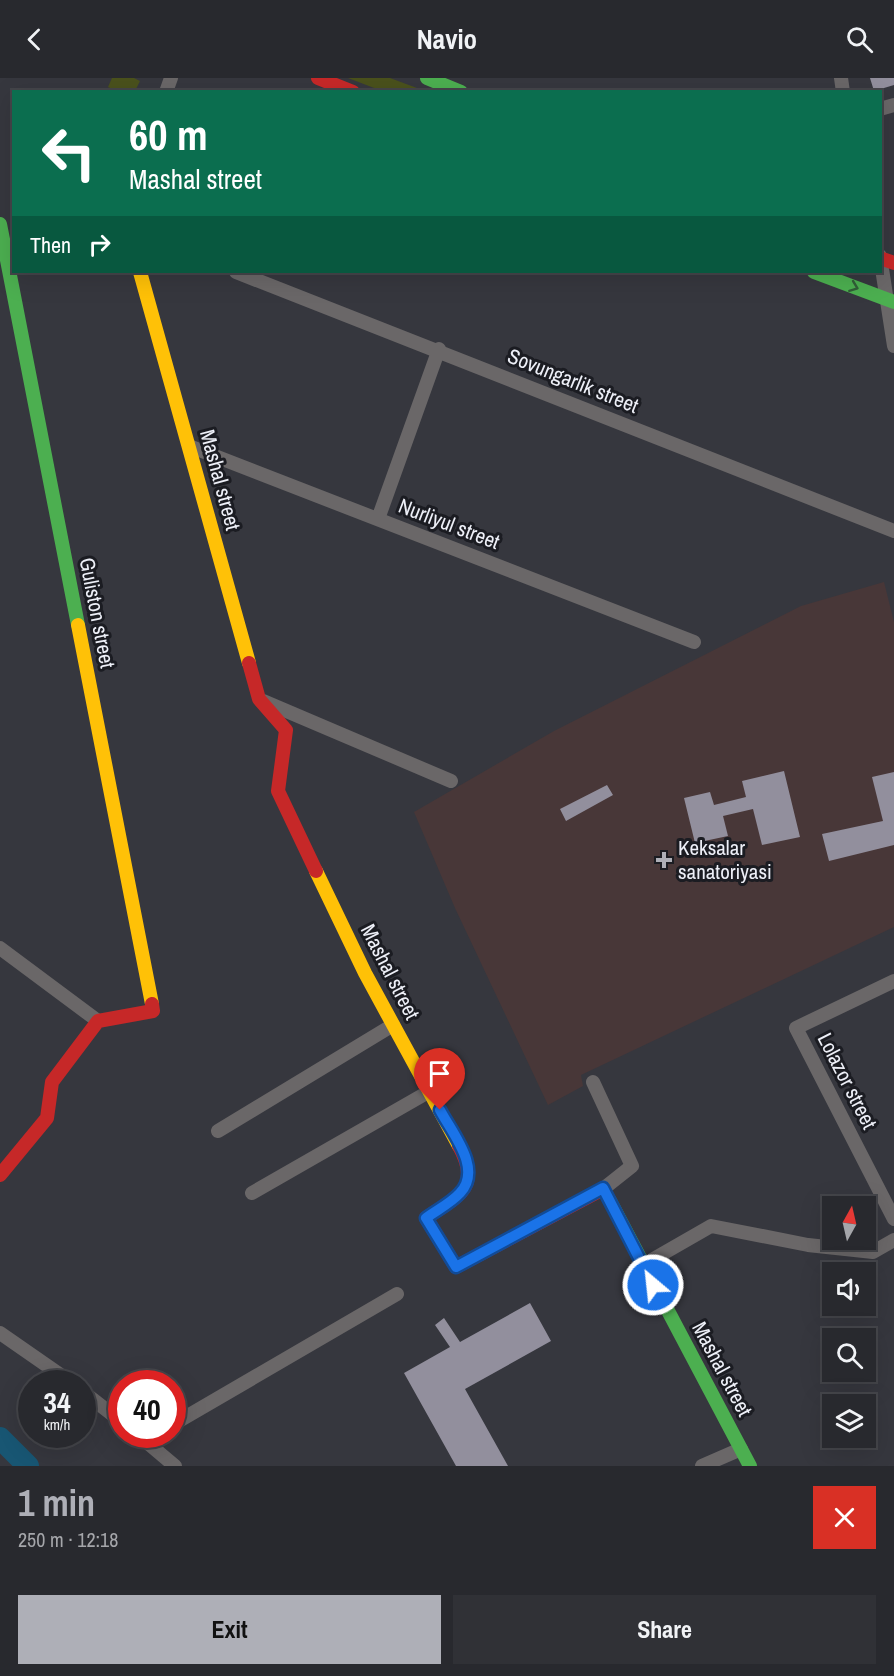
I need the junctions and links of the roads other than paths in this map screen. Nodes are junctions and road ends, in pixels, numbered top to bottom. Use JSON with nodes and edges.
{"nodes":[{"id":1,"x":318,"y":78,"type":"edge"},
{"id":2,"x":427,"y":78,"type":"edge"},
{"id":3,"x":348,"y":90,"type":"edge"},
{"id":4,"x":456,"y":90,"type":"edge"},
{"id":5,"x":0,"y":224,"type":"edge"},
{"id":6,"x":882,"y":262,"type":"edge"},
{"id":7,"x":140,"y":273,"type":"edge"},
{"id":8,"x":239,"y":273,"type":"edge"},
{"id":9,"x":817,"y":273,"type":"edge"},
{"id":10,"x":891,"y":301,"type":"edge"},
{"id":11,"x":894,"y":346,"type":"edge"},
{"id":12,"x":439,"y":349,"type":"junction"},
{"id":13,"x":189,"y":446,"type":"junction"},
{"id":14,"x":378,"y":519,"type":"junction"},
{"id":15,"x":894,"y":531,"type":"edge"},
{"id":16,"x":694,"y":642,"type":"dead end"},
{"id":17,"x":259,"y":699,"type":"junction"},
{"id":18,"x":451,"y":781,"type":"dead end"},
{"id":19,"x":0,"y":948,"type":"edge"},
{"id":20,"x":894,"y":981,"type":"edge"},
{"id":21,"x":98,"y":1022,"type":"junction"},
{"id":22,"x":393,"y":1025,"type":"junction"},
{"id":23,"x":593,"y":1082,"type":"dead end"},
{"id":24,"x":430,"y":1091,"type":"junction"},
{"id":25,"x":218,"y":1131,"type":"dead end"},
{"id":26,"x":0,"y":1175,"type":"edge"},
{"id":27,"x":603,"y":1188,"type":"junction"},
{"id":28,"x":252,"y":1193,"type":"dead end"},
{"id":29,"x":894,"y":1219,"type":"edge"},
{"id":30,"x":894,"y":1240,"type":"edge"},
{"id":31,"x":642,"y":1264,"type":"junction"},
{"id":32,"x":397,"y":1293,"type":"dead end"},
{"id":33,"x":0,"y":1333,"type":"edge"},
{"id":34,"x":53,"y":1370,"type":"edge"},
{"id":35,"x":96,"y":1402,"type":"edge"},
{"id":36,"x":108,"y":1411,"type":"edge"},
{"id":37,"x":186,"y":1417,"type":"edge"},
{"id":38,"x":158,"y":1448,"type":"edge"},
{"id":39,"x":741,"y":1449,"type":"junction"},
{"id":40,"x":175,"y":1466,"type":"edge"},
{"id":41,"x":702,"y":1466,"type":"edge"},
{"id":42,"x":750,"y":1466,"type":"edge"}],
"edges":[{"from":1,"to":3,"type":"street"},
{"from":2,"to":4,"type":"street"},
{"from":5,"to":21,"type":"street","name":"Guliston street"},
{"from":6,"to":10,"type":"street"},
{"from":7,"to":13,"type":"street","name":"Mashal street"},
{"from":8,"to":12,"type":"street","name":"Sovungarlik street"},
{"from":9,"to":10,"type":"street","one_way":true},
{"from":10,"to":11,"type":"street"},
{"from":12,"to":14,"type":"street"},
{"from":12,"to":15,"type":"street","name":"Sovungarlik street"},
{"from":13,"to":14,"type":"street","name":"Nurliyul street"},
{"from":13,"to":17,"type":"street","name":"Mashal street"},
{"from":14,"to":16,"type":"street","name":"Nurliyul street"},
{"from":17,"to":18,"type":"street"},
{"from":17,"to":22,"type":"street","name":"Mashal street"},
{"from":19,"to":21,"type":"street"},
{"from":20,"to":29,"type":"street","name":"Lolazor street"},
{"from":21,"to":26,"type":"street"},
{"from":22,"to":24,"type":"street","name":"Mashal street"},
{"from":22,"to":25,"type":"street"},
{"from":23,"to":27,"type":"street"},
{"from":24,"to":27,"type":"street","name":"Mashal street"},
{"from":24,"to":28,"type":"street"},
{"from":27,"to":31,"type":"street","name":"Mashal street"},
{"from":30,"to":31,"type":"street"},
{"from":31,"to":39,"type":"street","name":"Mashal street"},
{"from":32,"to":37,"type":"street"},
{"from":33,"to":34,"type":"street"},
{"from":35,"to":36,"type":"street"},
{"from":38,"to":40,"type":"street"},
{"from":39,"to":41,"type":"street"},
{"from":39,"to":42,"type":"street","name":"Mashal street"}]}
